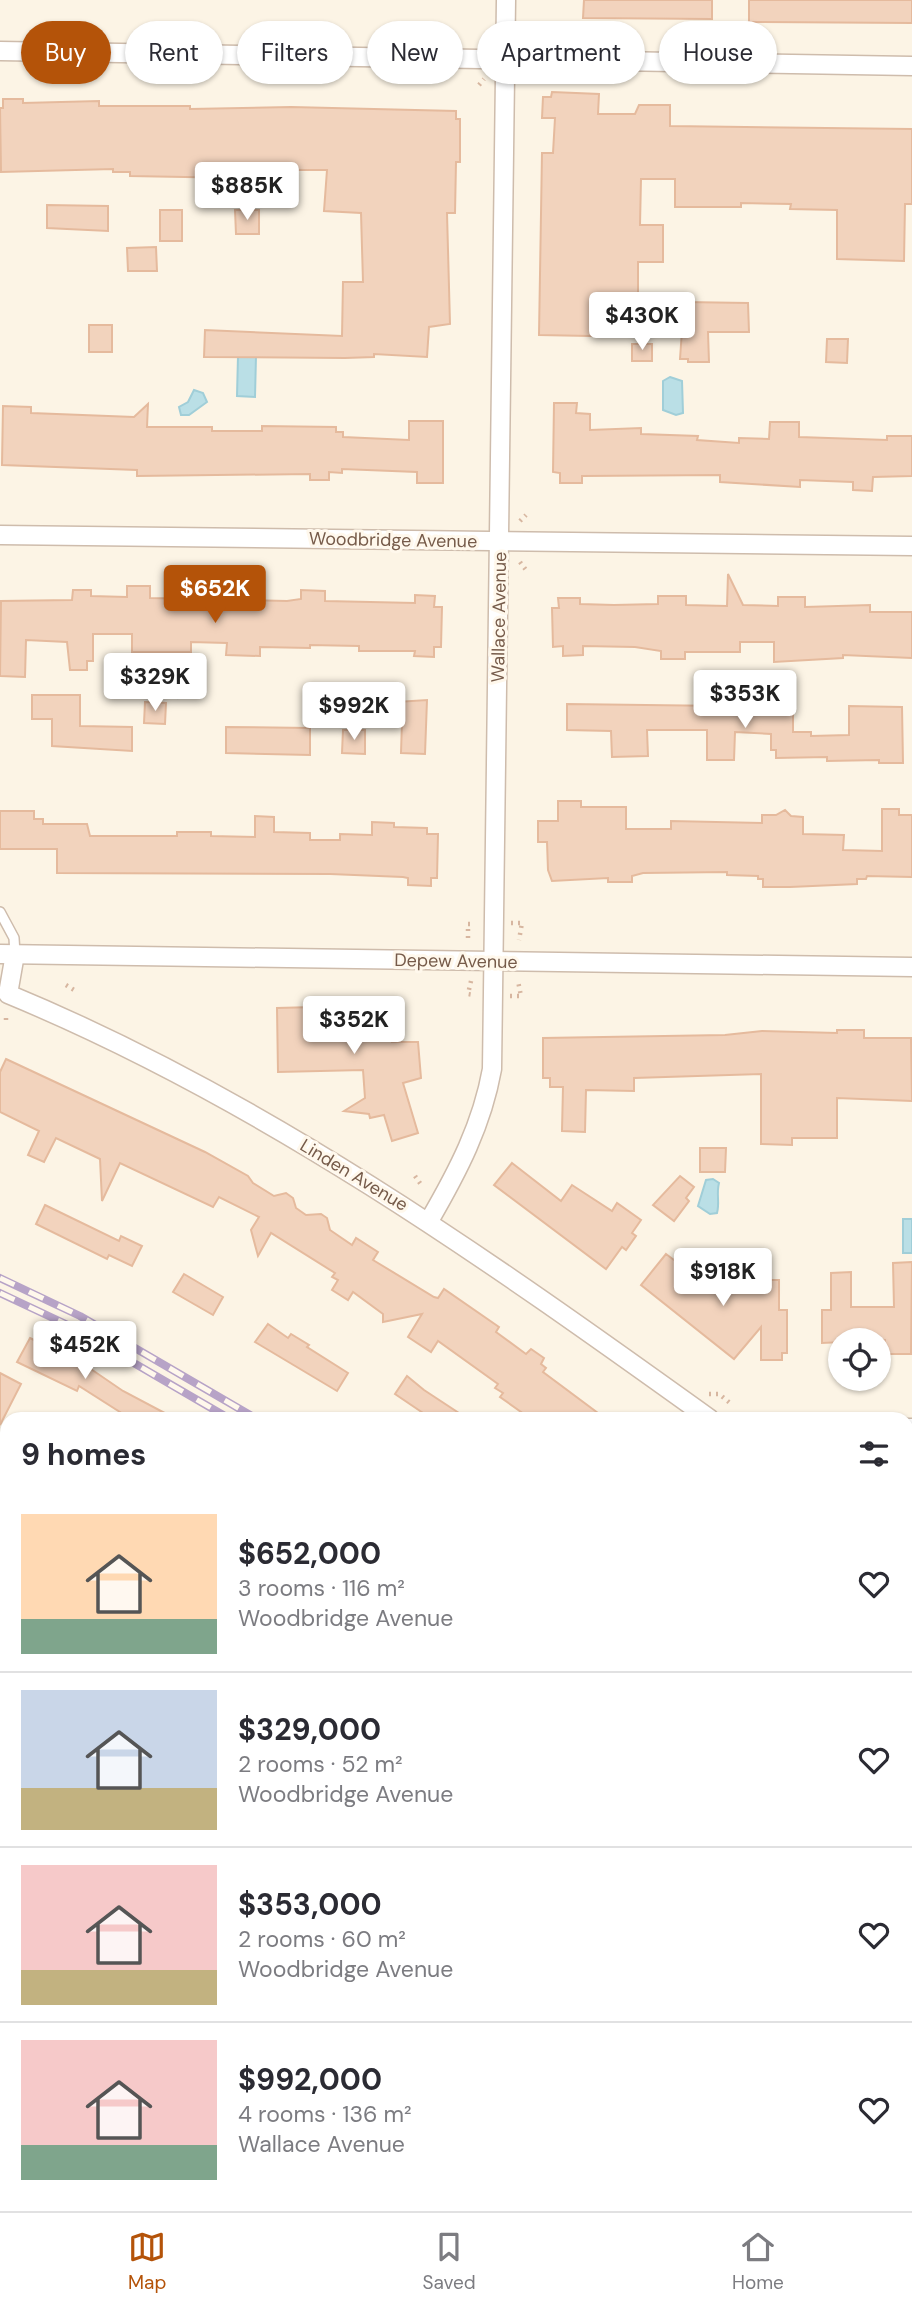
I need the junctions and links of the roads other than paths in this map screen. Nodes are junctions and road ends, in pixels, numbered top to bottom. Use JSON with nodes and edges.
{"nodes":[{"id":1,"x":506,"y":0,"type":"edge"},
{"id":2,"x":506,"y":21,"type":"edge"},
{"id":3,"x":0,"y":51,"type":"edge"},
{"id":4,"x":477,"y":58,"type":"edge"},
{"id":5,"x":645,"y":61,"type":"edge"},
{"id":6,"x":912,"y":66,"type":"edge"},
{"id":7,"x":505,"y":84,"type":"edge"},
{"id":8,"x":0,"y":536,"type":"edge"},
{"id":9,"x":500,"y":542,"type":"junction"},
{"id":10,"x":912,"y":546,"type":"edge"},
{"id":11,"x":0,"y":912,"type":"edge"},
{"id":12,"x":8,"y":954,"type":"edge"},
{"id":13,"x":494,"y":961,"type":"junction"},
{"id":14,"x":912,"y":967,"type":"edge"},
{"id":15,"x":4,"y":997,"type":"edge"},
{"id":16,"x":429,"y":1220,"type":"junction"},
{"id":17,"x":700,"y":1412,"type":"edge"}],
"edges":[{"from":1,"to":2,"type":"street","name":"Wallace Avenue"},
{"from":3,"to":4,"type":"street"},
{"from":5,"to":6,"type":"street"},
{"from":7,"to":9,"type":"street","name":"Wallace Avenue"},
{"from":8,"to":9,"type":"street","name":"Woodbridge Avenue"},
{"from":9,"to":10,"type":"street","name":"Woodbridge Avenue"},
{"from":9,"to":13,"type":"street","name":"Wallace Avenue"},
{"from":11,"to":12,"type":"lane"},
{"from":12,"to":13,"type":"street","name":"Depew Avenue"},
{"from":12,"to":15,"type":"street","name":"Linden Avenue"},
{"from":13,"to":14,"type":"street","name":"Depew Avenue"},
{"from":13,"to":16,"type":"street","name":"Wallace Avenue"},
{"from":15,"to":16,"type":"street","name":"Linden Avenue"},
{"from":16,"to":17,"type":"street","name":"Linden Avenue"}]}
